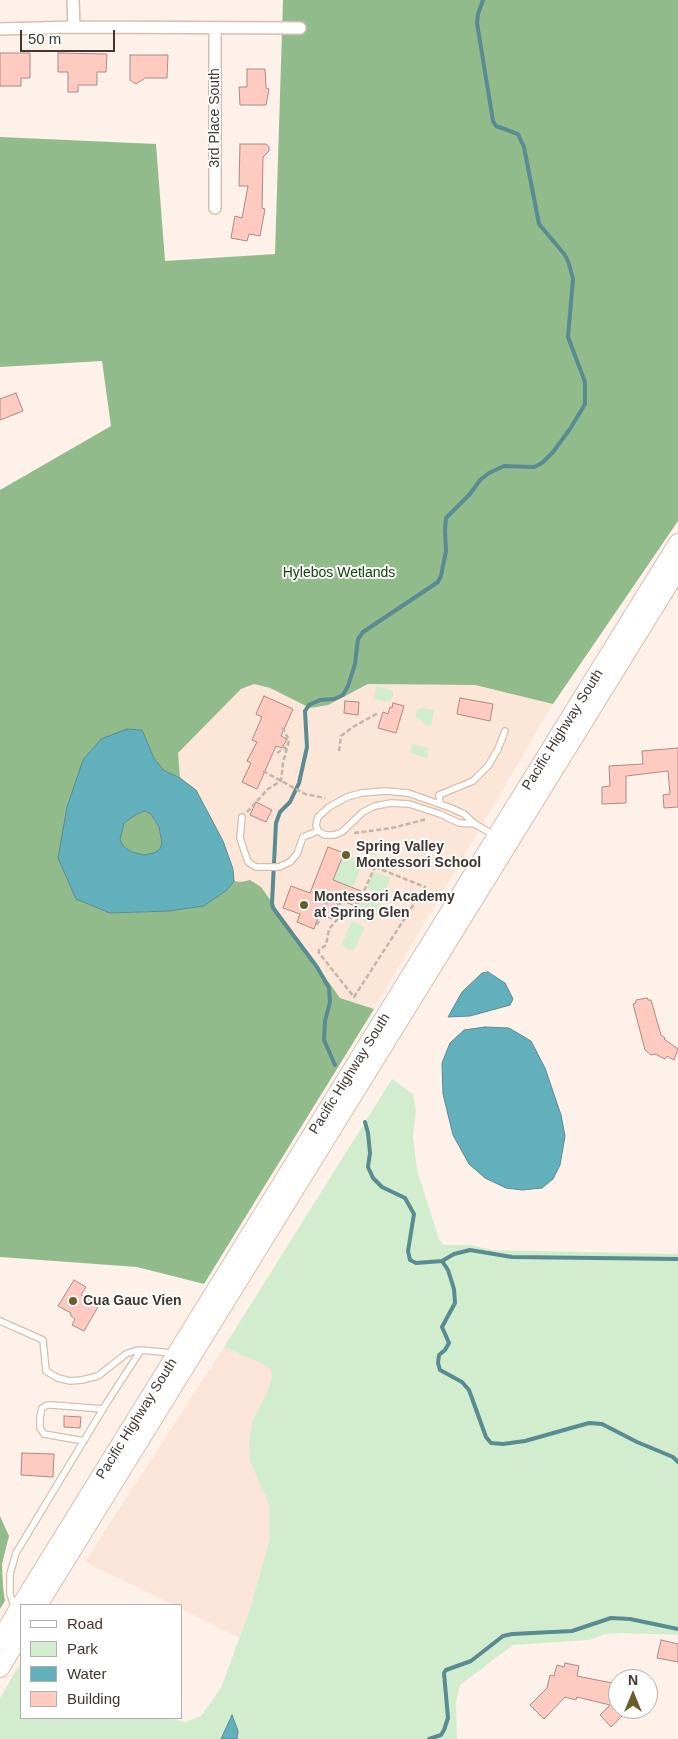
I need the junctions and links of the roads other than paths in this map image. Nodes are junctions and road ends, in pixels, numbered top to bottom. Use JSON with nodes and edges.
{"nodes":[{"id":1,"x":74,"y":0,"type":"edge"},
{"id":2,"x":74,"y":27,"type":"junction"},
{"id":3,"x":0,"y":28,"type":"edge"},
{"id":4,"x":214,"y":28,"type":"junction"},
{"id":5,"x":300,"y":28,"type":"dead end"},
{"id":6,"x":215,"y":208,"type":"dead end"},
{"id":7,"x":678,"y":543,"type":"edge"},
{"id":8,"x":678,"y":569,"type":"edge"},
{"id":9,"x":505,"y":730,"type":"dead end"},
{"id":10,"x":440,"y":803,"type":"junction"},
{"id":11,"x":242,"y":817,"type":"road end"},
{"id":12,"x":475,"y":824,"type":"junction"},
{"id":13,"x":318,"y":831,"type":"junction"},
{"id":14,"x":497,"y":837,"type":"junction"},
{"id":15,"x":0,"y":1321,"type":"edge"},
{"id":16,"x":141,"y":1350,"type":"junction"},
{"id":17,"x":177,"y":1354,"type":"junction"},
{"id":18,"x":103,"y":1409,"type":"junction"},
{"id":19,"x":84,"y":1441,"type":"junction"},
{"id":20,"x":22,"y":1604,"type":"edge"},
{"id":21,"x":39,"y":1604,"type":"edge"},
{"id":22,"x":20,"y":1608,"type":"edge"},
{"id":23,"x":20,"y":1635,"type":"edge"},
{"id":24,"x":0,"y":1640,"type":"edge"},
{"id":25,"x":0,"y":1668,"type":"edge"}],
"edges":[{"from":1,"to":2,"type":"street"},
{"from":2,"to":3,"type":"street"},
{"from":2,"to":4,"type":"street"},
{"from":4,"to":5,"type":"street"},
{"from":4,"to":6,"type":"street","name":"3rd Place South"},
{"from":7,"to":14,"type":"main road","name":"Pacific Highway South"},
{"from":8,"to":21,"type":"main road","name":"Pacific Highway South"},
{"from":9,"to":10,"type":"lane"},
{"from":10,"to":12,"type":"lane"},
{"from":10,"to":13,"type":"lane"},
{"from":11,"to":13,"type":"lane"},
{"from":12,"to":13,"type":"lane"},
{"from":12,"to":14,"type":"lane"},
{"from":14,"to":17,"type":"main road","name":"Pacific Highway South"},
{"from":15,"to":16,"type":"lane"},
{"from":16,"to":17,"type":"lane"},
{"from":16,"to":18,"type":"lane"},
{"from":17,"to":20,"type":"main road","name":"Pacific Highway South"},
{"from":18,"to":19,"type":"lane"},
{"from":18,"to":19,"type":"lane"},
{"from":19,"to":22,"type":"lane"},
{"from":22,"to":24,"type":"main road","name":"Pacific Highway South"},
{"from":23,"to":25,"type":"main road"}]}
